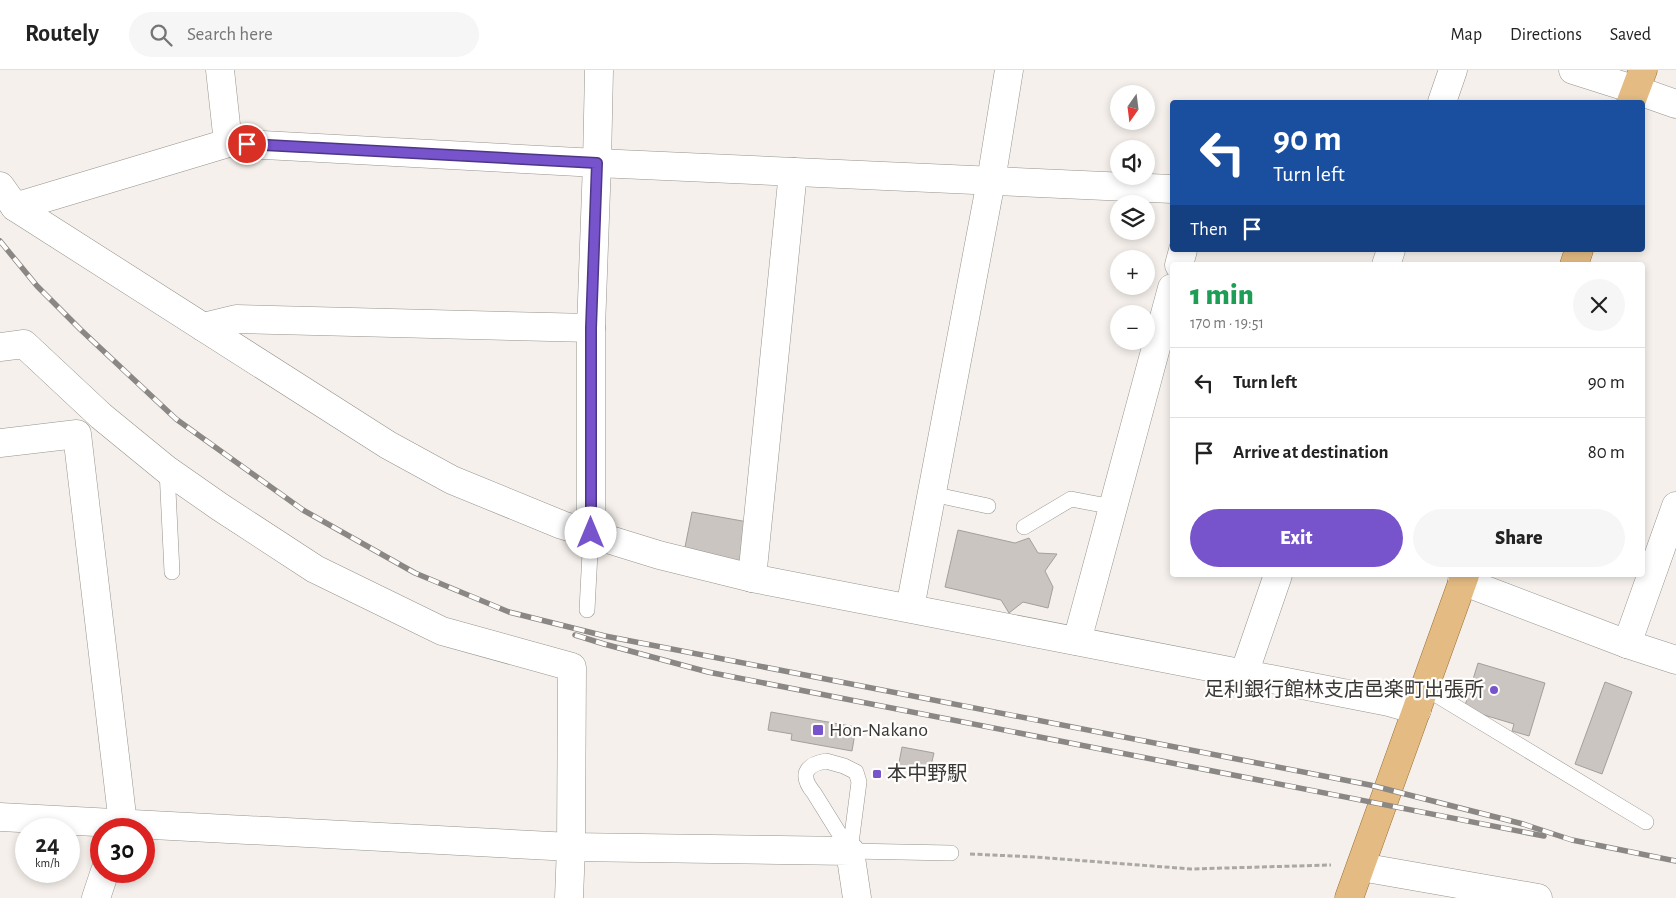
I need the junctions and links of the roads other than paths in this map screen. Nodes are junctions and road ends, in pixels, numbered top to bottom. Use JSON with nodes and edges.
{"nodes":[{"id":1,"x":220,"y":70,"type":"edge"},
{"id":2,"x":599,"y":70,"type":"edge"},
{"id":3,"x":1009,"y":70,"type":"edge"},
{"id":4,"x":1453,"y":70,"type":"edge"},
{"id":5,"x":1573,"y":70,"type":"edge"},
{"id":6,"x":1637,"y":87,"type":"edge"},
{"id":7,"x":1443,"y":100,"type":"edge"},
{"id":8,"x":1676,"y":104,"type":"edge"},
{"id":9,"x":228,"y":143,"type":"junction"},
{"id":10,"x":597,"y":163,"type":"junction"},
{"id":11,"x":793,"y":172,"type":"junction"},
{"id":12,"x":991,"y":181,"type":"junction"},
{"id":13,"x":1170,"y":189,"type":"edge"},
{"id":14,"x":7,"y":196,"type":"edge"},
{"id":15,"x":1170,"y":295,"type":"edge"},
{"id":16,"x":203,"y":327,"type":"junction"},
{"id":17,"x":591,"y":328,"type":"junction"},
{"id":18,"x":0,"y":347,"type":"edge"},
{"id":19,"x":0,"y":443,"type":"edge"},
{"id":20,"x":167,"y":470,"type":"junction"},
{"id":21,"x":932,"y":494,"type":"junction"},
{"id":22,"x":988,"y":506,"type":"dead end"},
{"id":23,"x":1676,"y":506,"type":"edge"},
{"id":24,"x":1113,"y":508,"type":"junction"},
{"id":25,"x":1024,"y":527,"type":"dead end"},
{"id":26,"x":591,"y":533,"type":"junction"},
{"id":27,"x":172,"y":572,"type":"dead end"},
{"id":28,"x":1277,"y":577,"type":"edge"},
{"id":29,"x":752,"y":578,"type":"junction"},
{"id":30,"x":1464,"y":578,"type":"edge"},
{"id":31,"x":910,"y":608,"type":"junction"},
{"id":32,"x":587,"y":610,"type":"dead end"},
{"id":33,"x":1076,"y":641,"type":"junction"},
{"id":34,"x":1628,"y":644,"type":"junction"},
{"id":35,"x":1676,"y":660,"type":"edge"},
{"id":36,"x":1244,"y":674,"type":"junction"},
{"id":37,"x":1421,"y":699,"type":"junction"},
{"id":38,"x":0,"y":817,"type":"edge"},
{"id":39,"x":121,"y":818,"type":"edge"},
{"id":40,"x":1646,"y":822,"type":"dead end"},
{"id":41,"x":90,"y":824,"type":"edge"},
{"id":42,"x":155,"y":828,"type":"edge"},
{"id":43,"x":571,"y":847,"type":"junction"},
{"id":44,"x":850,"y":851,"type":"junction"},
{"id":45,"x":951,"y":853,"type":"road end"},
{"id":46,"x":1361,"y":867,"type":"junction"},
{"id":47,"x":102,"y":883,"type":"edge"},
{"id":48,"x":96,"y":898,"type":"edge"},
{"id":49,"x":569,"y":898,"type":"edge"},
{"id":50,"x":857,"y":898,"type":"edge"},
{"id":51,"x":1350,"y":898,"type":"edge"},
{"id":52,"x":1538,"y":898,"type":"edge"}],
"edges":[{"from":1,"to":9,"type":"street"},
{"from":2,"to":10,"type":"street"},
{"from":3,"to":12,"type":"street"},
{"from":4,"to":7,"type":"street"},
{"from":5,"to":6,"type":"street"},
{"from":6,"to":8,"type":"street"},
{"from":9,"to":10,"type":"street"},
{"from":9,"to":14,"type":"street"},
{"from":10,"to":11,"type":"street"},
{"from":10,"to":17,"type":"street"},
{"from":11,"to":12,"type":"street"},
{"from":11,"to":29,"type":"street"},
{"from":12,"to":13,"type":"street"},
{"from":12,"to":21,"type":"street"},
{"from":14,"to":16,"type":"street"},
{"from":15,"to":24,"type":"street"},
{"from":16,"to":17,"type":"street"},
{"from":16,"to":26,"type":"street"},
{"from":17,"to":26,"type":"street"},
{"from":18,"to":20,"type":"street"},
{"from":19,"to":39,"type":"street"},
{"from":20,"to":27,"type":"lane"},
{"from":20,"to":43,"type":"street"},
{"from":21,"to":22,"type":"lane"},
{"from":21,"to":31,"type":"street"},
{"from":23,"to":34,"type":"street"},
{"from":24,"to":25,"type":"lane"},
{"from":24,"to":33,"type":"street"},
{"from":26,"to":29,"type":"street"},
{"from":26,"to":32,"type":"lane"},
{"from":28,"to":36,"type":"street"},
{"from":29,"to":31,"type":"street"},
{"from":30,"to":34,"type":"street"},
{"from":30,"to":37,"type":"main road"},
{"from":31,"to":33,"type":"street"},
{"from":33,"to":36,"type":"street"},
{"from":34,"to":35,"type":"street"},
{"from":36,"to":37,"type":"street"},
{"from":37,"to":40,"type":"lane"},
{"from":37,"to":46,"type":"main road"},
{"from":38,"to":41,"type":"street"},
{"from":42,"to":43,"type":"street"},
{"from":43,"to":44,"type":"street"},
{"from":43,"to":49,"type":"street"},
{"from":44,"to":44,"type":"lane"},
{"from":44,"to":45,"type":"lane"},
{"from":44,"to":50,"type":"street"},
{"from":46,"to":51,"type":"main road"},
{"from":46,"to":52,"type":"street"},
{"from":47,"to":48,"type":"street"}]}
